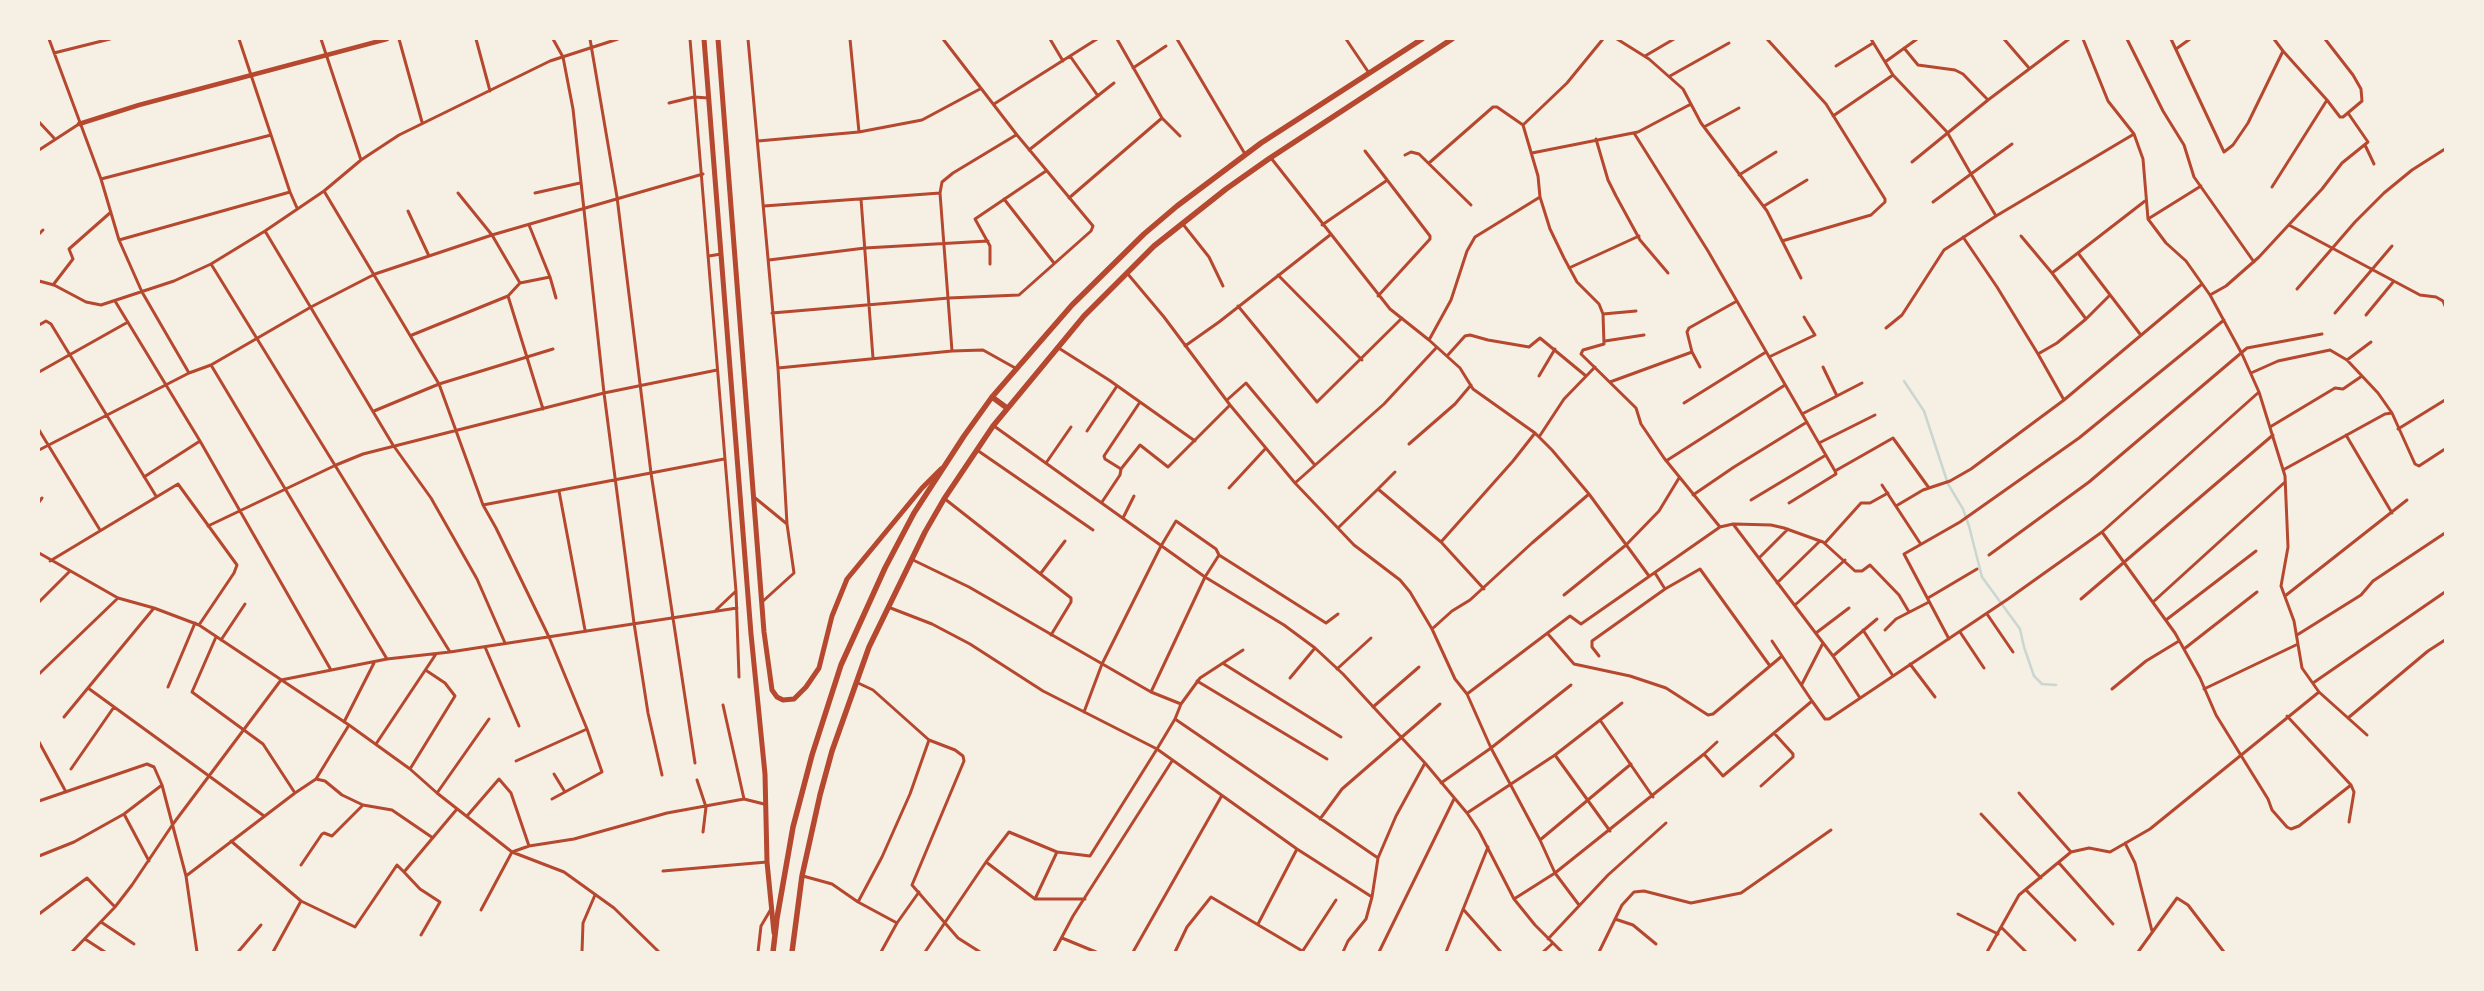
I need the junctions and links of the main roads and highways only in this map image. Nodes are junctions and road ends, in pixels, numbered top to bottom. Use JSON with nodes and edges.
{"nodes":[{"id":1,"x":387,"y":39,"type":"edge"},
{"id":2,"x":704,"y":39,"type":"edge"},
{"id":3,"x":718,"y":39,"type":"edge"},
{"id":4,"x":1422,"y":39,"type":"edge"},
{"id":5,"x":1452,"y":39,"type":"edge"},
{"id":6,"x":79,"y":124,"type":"road end"},
{"id":7,"x":992,"y":398,"type":"junction"},
{"id":8,"x":1007,"y":408,"type":"junction"},
{"id":9,"x":942,"y":468,"type":"junction"},
{"id":10,"x":740,"y":495,"type":"junction"},
{"id":11,"x":752,"y":495,"type":"junction"},
{"id":12,"x":774,"y":939,"type":"junction"},
{"id":13,"x":773,"y":952,"type":"edge"},
{"id":14,"x":792,"y":952,"type":"edge"}],
"edges":[{"from":1,"to":6,"type":"main road"},
{"from":2,"to":10,"type":"main road"},
{"from":3,"to":11,"type":"main road"},
{"from":4,"to":7,"type":"highway"},
{"from":5,"to":8,"type":"highway"},
{"from":7,"to":8,"type":"highway"},
{"from":7,"to":9,"type":"highway"},
{"from":8,"to":14,"type":"highway"},
{"from":9,"to":11,"type":"main road"},
{"from":9,"to":12,"type":"highway"},
{"from":10,"to":11,"type":"main road"},
{"from":10,"to":12,"type":"main road"},
{"from":12,"to":13,"type":"highway"}]}
